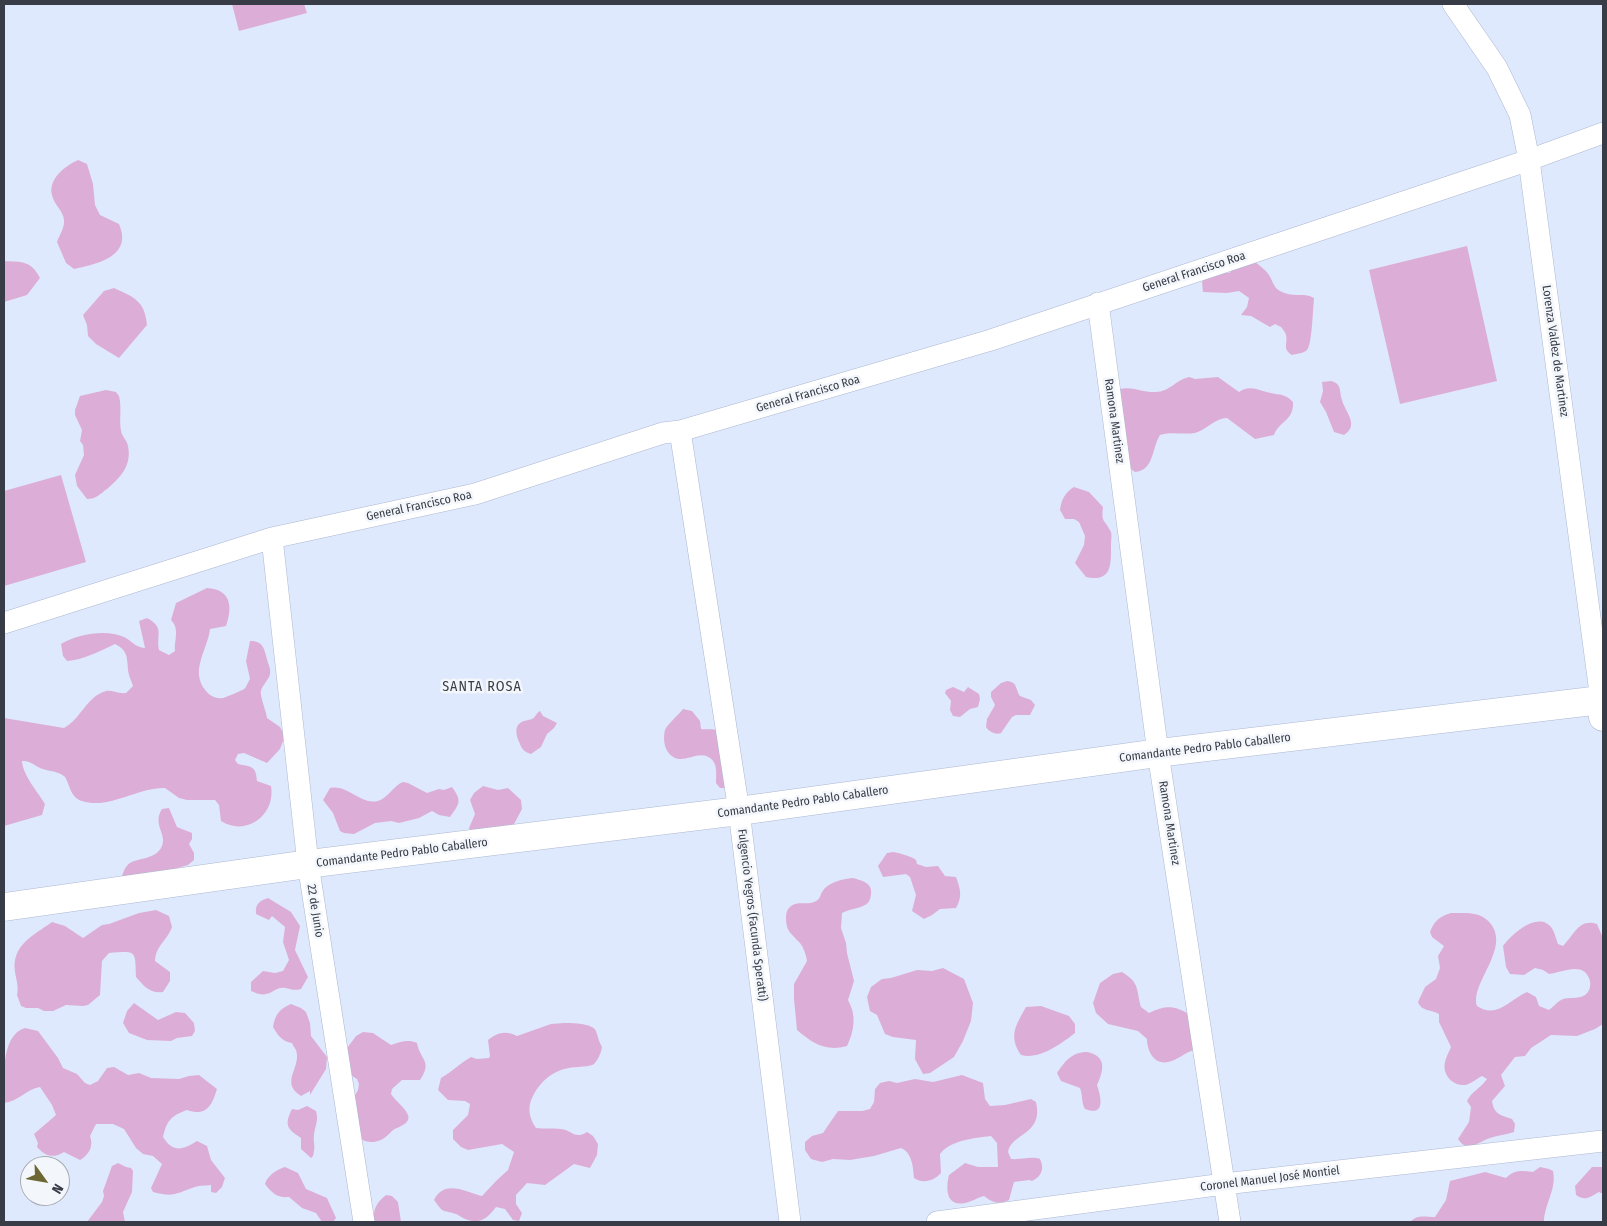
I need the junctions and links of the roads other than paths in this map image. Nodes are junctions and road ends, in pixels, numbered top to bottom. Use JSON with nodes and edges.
{"nodes":[{"id":1,"x":1453,"y":4,"type":"edge"},
{"id":2,"x":1603,"y":133,"type":"edge"},
{"id":3,"x":1529,"y":160,"type":"junction"},
{"id":4,"x":1098,"y":304,"type":"junction"},
{"id":5,"x":680,"y":431,"type":"junction"},
{"id":6,"x":272,"y":538,"type":"junction"},
{"id":7,"x":4,"y":623,"type":"edge"},
{"id":8,"x":1603,"y":706,"type":"edge"},
{"id":9,"x":1158,"y":753,"type":"junction"},
{"id":10,"x":738,"y":810,"type":"junction"},
{"id":11,"x":308,"y":864,"type":"junction"},
{"id":12,"x":4,"y":907,"type":"edge"},
{"id":13,"x":1603,"y":1141,"type":"edge"},
{"id":14,"x":1224,"y":1184,"type":"junction"},
{"id":15,"x":364,"y":1222,"type":"edge"},
{"id":16,"x":790,"y":1222,"type":"edge"},
{"id":17,"x":937,"y":1222,"type":"edge"},
{"id":18,"x":1230,"y":1222,"type":"edge"}],
"edges":[{"from":1,"to":3,"type":"street","name":"Lorenza Valdez de Martinez"},
{"from":2,"to":3,"type":"street","name":"General Francisco Roa"},
{"from":3,"to":4,"type":"street","name":"General Francisco Roa"},
{"from":3,"to":8,"type":"street","name":"Lorenza Valdez de Martinez"},
{"from":4,"to":5,"type":"street","name":"General Francisco Roa"},
{"from":4,"to":9,"type":"street","name":"Ramona Martinez"},
{"from":5,"to":6,"type":"street","name":"General Francisco Roa"},
{"from":5,"to":10,"type":"street","name":"Fulgencio Yegros (Facunda Speratti)"},
{"from":6,"to":7,"type":"street","name":"General Francisco Roa"},
{"from":6,"to":11,"type":"street","name":"22 de Junio"},
{"from":8,"to":9,"type":"street","name":"Comandante Pedro Pablo Caballero"},
{"from":9,"to":10,"type":"street","name":"Comandante Pedro Pablo Caballero"},
{"from":9,"to":14,"type":"street","name":"Ramona Martinez"},
{"from":10,"to":11,"type":"street","name":"Comandante Pedro Pablo Caballero"},
{"from":10,"to":16,"type":"street","name":"Fulgencio Yegros (Facunda Speratti)"},
{"from":11,"to":12,"type":"street","name":"Comandante Pedro Pablo Caballero"},
{"from":11,"to":15,"type":"street","name":"22 de Junio"},
{"from":13,"to":14,"type":"street","name":"Coronel Manuel José Montiel"},
{"from":14,"to":17,"type":"street","name":"Coronel Manuel José Montiel"},
{"from":14,"to":18,"type":"street","name":"Ramona Martinez"}]}
